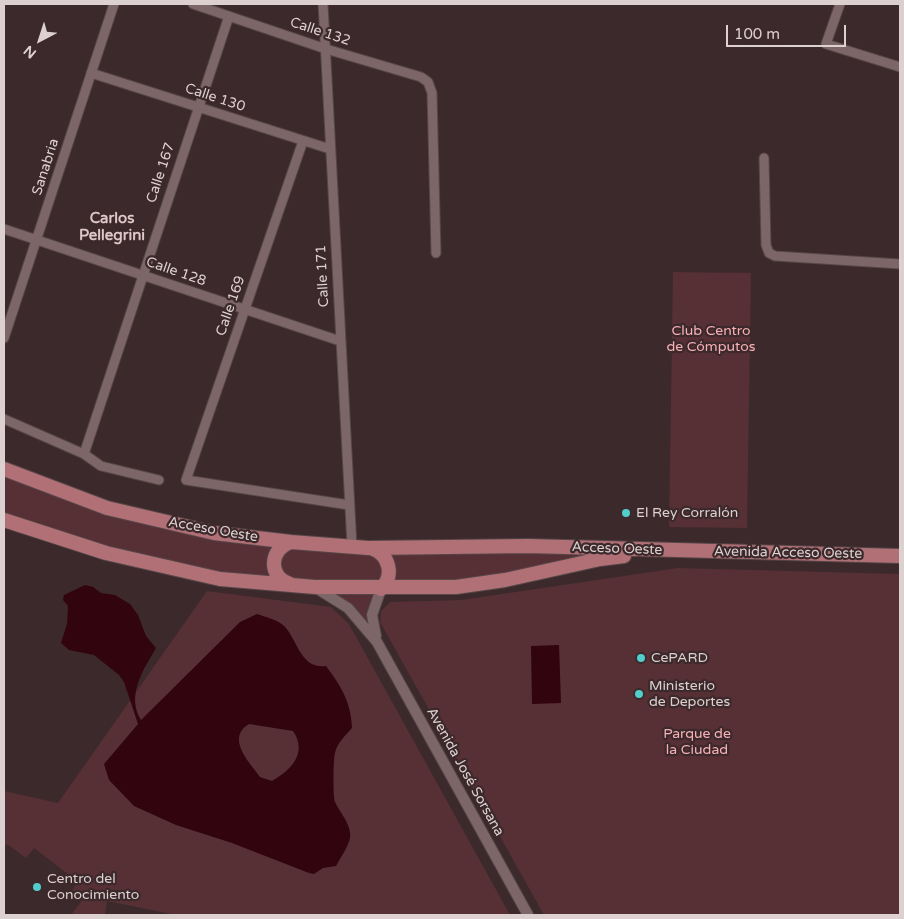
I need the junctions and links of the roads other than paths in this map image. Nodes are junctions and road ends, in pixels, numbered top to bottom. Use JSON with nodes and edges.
{"nodes":[{"id":1,"x":114,"y":4,"type":"edge"},
{"id":2,"x":192,"y":4,"type":"edge"},
{"id":3,"x":323,"y":4,"type":"edge"},
{"id":4,"x":840,"y":4,"type":"edge"},
{"id":5,"x":204,"y":6,"type":"edge"},
{"id":6,"x":229,"y":16,"type":"junction"},
{"id":7,"x":326,"y":48,"type":"junction"},
{"id":8,"x":900,"y":67,"type":"edge"},
{"id":9,"x":91,"y":73,"type":"junction"},
{"id":10,"x":198,"y":107,"type":"junction"},
{"id":11,"x":303,"y":141,"type":"junction"},
{"id":12,"x":330,"y":149,"type":"junction"},
{"id":13,"x":764,"y":158,"type":"dead end"},
{"id":14,"x":4,"y":228,"type":"edge"},
{"id":15,"x":36,"y":240,"type":"junction"},
{"id":16,"x":436,"y":253,"type":"dead end"},
{"id":17,"x":900,"y":264,"type":"edge"},
{"id":18,"x":142,"y":275,"type":"junction"},
{"id":19,"x":244,"y":309,"type":"junction"},
{"id":20,"x":4,"y":338,"type":"edge"},
{"id":21,"x":340,"y":341,"type":"junction"},
{"id":22,"x":4,"y":419,"type":"edge"},
{"id":23,"x":84,"y":454,"type":"junction"},
{"id":24,"x":4,"y":469,"type":"edge"},
{"id":25,"x":159,"y":480,"type":"dead end"},
{"id":26,"x":349,"y":505,"type":"junction"},
{"id":27,"x":4,"y":520,"type":"edge"},
{"id":28,"x":291,"y":542,"type":"junction"},
{"id":29,"x":352,"y":546,"type":"junction"},
{"id":30,"x":368,"y":548,"type":"junction"},
{"id":31,"x":677,"y":551,"type":"junction"},
{"id":32,"x":900,"y":556,"type":"edge"},
{"id":33,"x":291,"y":584,"type":"junction"},
{"id":34,"x":315,"y":588,"type":"junction"},
{"id":35,"x":381,"y":589,"type":"junction"},
{"id":36,"x":377,"y":642,"type":"junction"},
{"id":37,"x":528,"y":915,"type":"edge"}],
"edges":[{"from":1,"to":9,"type":"street","name":"Sanabria"},
{"from":2,"to":5,"type":"street","name":"Calle 132"},
{"from":3,"to":7,"type":"street","name":"Calle 171"},
{"from":4,"to":8,"type":"street"},
{"from":5,"to":6,"type":"street","name":"Calle 132"},
{"from":6,"to":7,"type":"street","name":"Calle 132"},
{"from":6,"to":10,"type":"street","name":"Calle 167"},
{"from":7,"to":12,"type":"street","name":"Calle 171"},
{"from":7,"to":16,"type":"street","name":"Calle 132"},
{"from":9,"to":10,"type":"street","name":"Calle 130"},
{"from":9,"to":15,"type":"street","name":"Sanabria"},
{"from":10,"to":11,"type":"street","name":"Calle 130"},
{"from":10,"to":18,"type":"street","name":"Calle 167"},
{"from":11,"to":12,"type":"street","name":"Calle 130"},
{"from":11,"to":19,"type":"street","name":"Calle 169"},
{"from":12,"to":21,"type":"street","name":"Calle 171"},
{"from":13,"to":17,"type":"street"},
{"from":14,"to":15,"type":"street","name":"Calle 128"},
{"from":15,"to":18,"type":"street","name":"Calle 128"},
{"from":15,"to":20,"type":"street","name":"Sanabria"},
{"from":18,"to":19,"type":"street","name":"Calle 128"},
{"from":18,"to":23,"type":"street","name":"Calle 167"},
{"from":19,"to":21,"type":"street","name":"Calle 128"},
{"from":19,"to":26,"type":"street","name":"Calle 169"},
{"from":21,"to":26,"type":"street","name":"Calle 171"},
{"from":22,"to":23,"type":"street"},
{"from":23,"to":25,"type":"street"},
{"from":24,"to":28,"type":"highway","name":"Acceso Oeste"},
{"from":26,"to":29,"type":"street","name":"Calle 171"},
{"from":27,"to":33,"type":"highway","name":"Acceso Oeste"},
{"from":28,"to":29,"type":"highway","name":"Acceso Oeste"},
{"from":28,"to":33,"type":"highway"},
{"from":29,"to":30,"type":"highway","name":"Acceso Oeste"},
{"from":30,"to":31,"type":"highway","name":"Acceso Oeste"},
{"from":30,"to":35,"type":"highway"},
{"from":31,"to":32,"type":"highway","name":"Avenida Acceso Oeste"},
{"from":31,"to":35,"type":"highway","name":"Acceso Oeste"},
{"from":33,"to":34,"type":"highway","name":"Acceso Oeste"},
{"from":34,"to":35,"type":"highway","name":"Acceso Oeste"},
{"from":34,"to":36,"type":"street","name":"Avenida José Sorsana"},
{"from":35,"to":36,"type":"street","name":"Avenida José Sorsana"},
{"from":36,"to":37,"type":"street","name":"Avenida José Sorsana"}]}
